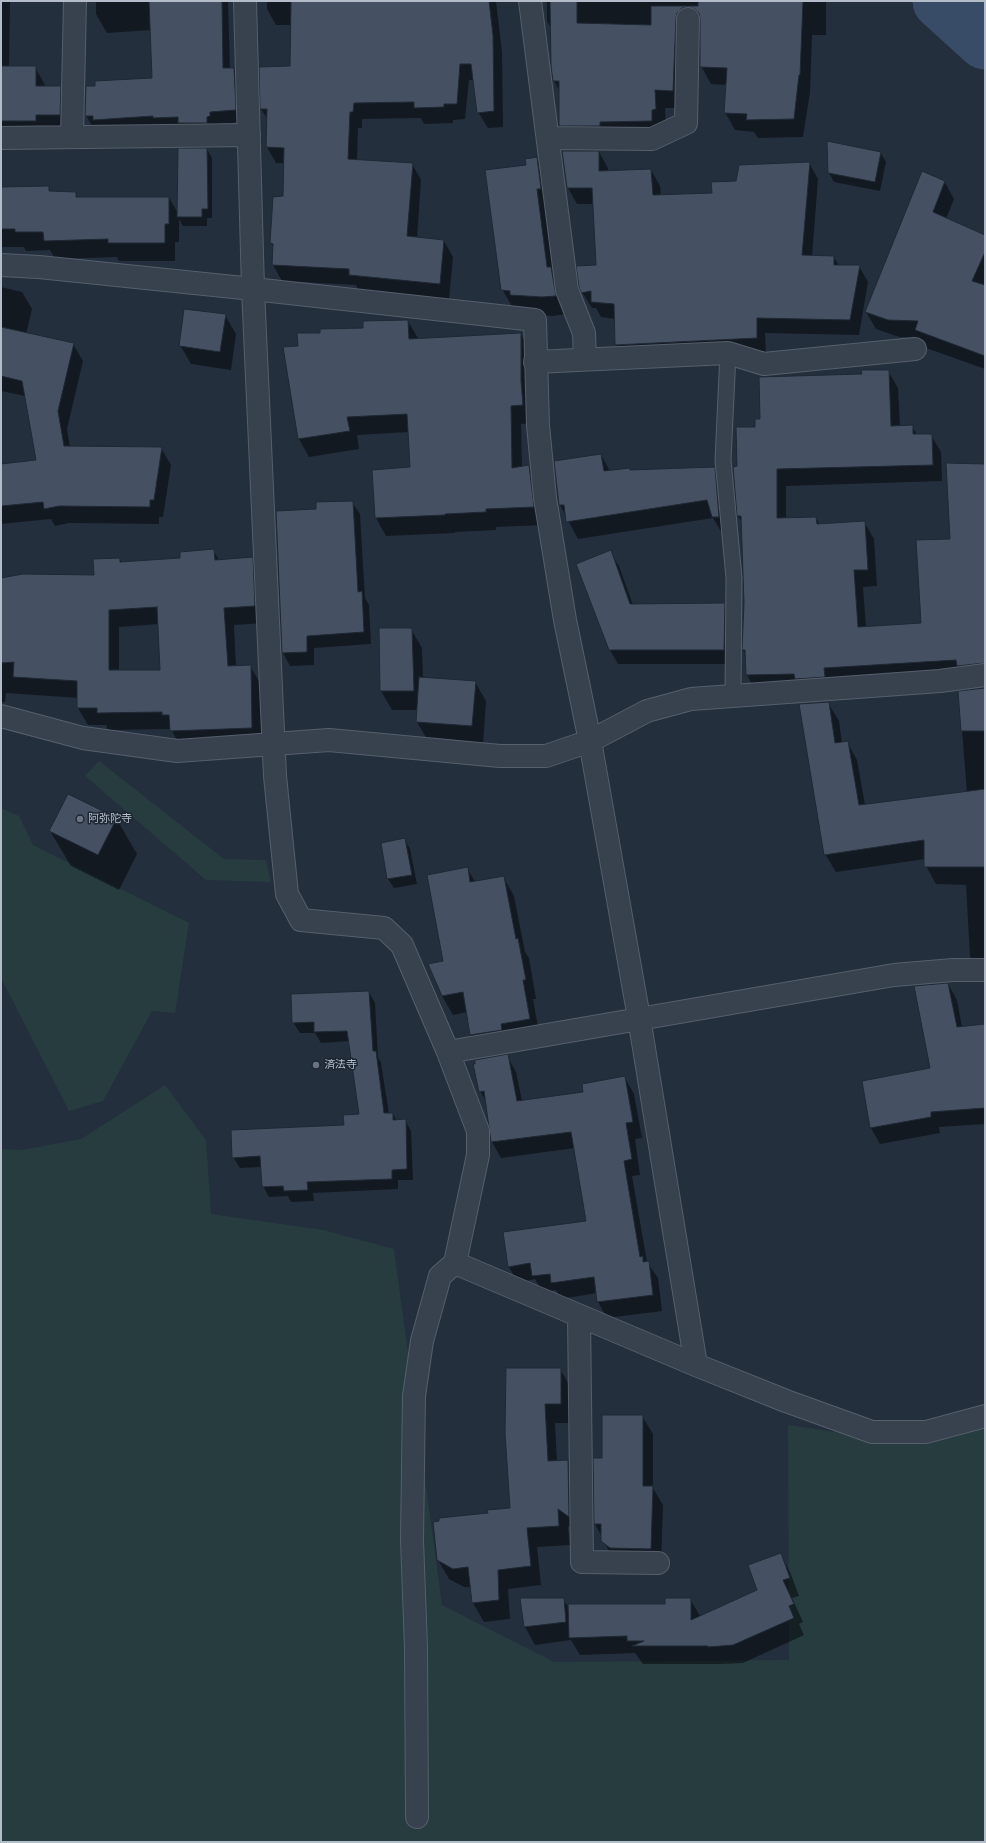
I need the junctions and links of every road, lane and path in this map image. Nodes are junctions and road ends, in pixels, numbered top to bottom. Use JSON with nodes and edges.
{"nodes":[{"id":1,"x":75,"y":1,"type":"edge"},
{"id":2,"x":245,"y":1,"type":"edge"},
{"id":3,"x":530,"y":1,"type":"edge"},
{"id":4,"x":688,"y":19,"type":"dead end"},
{"id":5,"x":249,"y":136,"type":"junction"},
{"id":6,"x":72,"y":137,"type":"junction"},
{"id":7,"x":1,"y":138,"type":"edge"},
{"id":8,"x":549,"y":138,"type":"junction"},
{"id":9,"x":1,"y":266,"type":"edge"},
{"id":10,"x":253,"y":289,"type":"junction"},
{"id":11,"x":915,"y":349,"type":"dead end"},
{"id":12,"x":728,"y":353,"type":"junction"},
{"id":13,"x":585,"y":359,"type":"junction"},
{"id":14,"x":535,"y":362,"type":"junction"},
{"id":15,"x":985,"y":675,"type":"edge"},
{"id":16,"x":733,"y":696,"type":"junction"},
{"id":17,"x":1,"y":716,"type":"edge"},
{"id":18,"x":590,"y":741,"type":"junction"},
{"id":19,"x":275,"y":743,"type":"junction"},
{"id":20,"x":985,"y":970,"type":"edge"},
{"id":21,"x":639,"y":1018,"type":"junction"},
{"id":22,"x":448,"y":1052,"type":"junction"},
{"id":23,"x":455,"y":1263,"type":"junction"},
{"id":24,"x":579,"y":1316,"type":"junction"},
{"id":25,"x":696,"y":1365,"type":"junction"},
{"id":26,"x":985,"y":1416,"type":"edge"},
{"id":27,"x":658,"y":1563,"type":"dead end"},
{"id":28,"x":417,"y":1817,"type":"dead end"}],
"edges":[{"from":1,"to":6,"type":"street"},
{"from":2,"to":5,"type":"street"},
{"from":3,"to":8,"type":"street"},
{"from":4,"to":8,"type":"street"},
{"from":5,"to":6,"type":"street"},
{"from":5,"to":10,"type":"street"},
{"from":6,"to":7,"type":"street"},
{"from":8,"to":13,"type":"street"},
{"from":9,"to":10,"type":"street"},
{"from":10,"to":14,"type":"street"},
{"from":10,"to":19,"type":"street"},
{"from":11,"to":12,"type":"street"},
{"from":12,"to":13,"type":"street"},
{"from":12,"to":16,"type":"lane"},
{"from":13,"to":14,"type":"street"},
{"from":14,"to":18,"type":"street"},
{"from":15,"to":16,"type":"street"},
{"from":16,"to":18,"type":"street"},
{"from":17,"to":19,"type":"street"},
{"from":18,"to":19,"type":"street"},
{"from":18,"to":21,"type":"street"},
{"from":19,"to":22,"type":"street"},
{"from":20,"to":21,"type":"street"},
{"from":21,"to":22,"type":"street"},
{"from":21,"to":25,"type":"street"},
{"from":22,"to":23,"type":"street"},
{"from":23,"to":24,"type":"street"},
{"from":23,"to":28,"type":"street"},
{"from":24,"to":25,"type":"street"},
{"from":24,"to":27,"type":"street"},
{"from":25,"to":26,"type":"street"}]}
